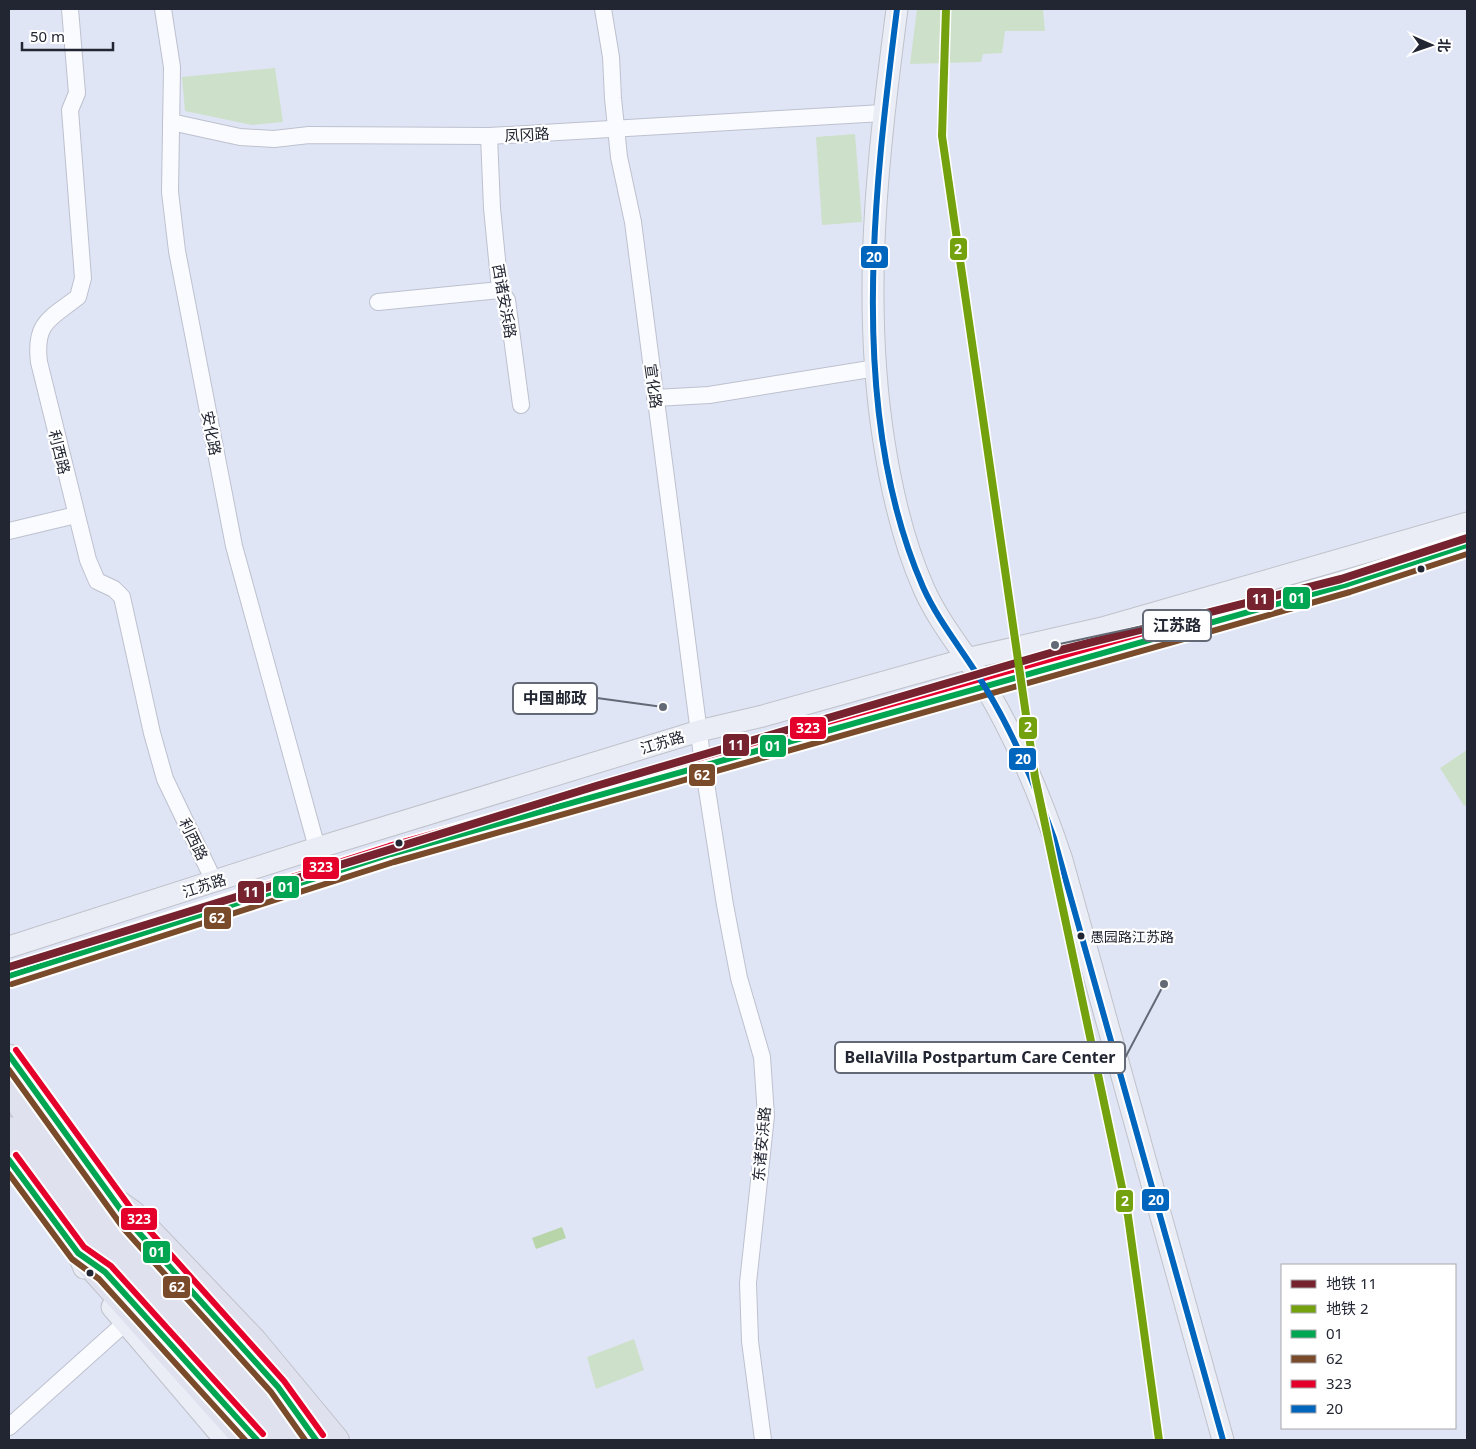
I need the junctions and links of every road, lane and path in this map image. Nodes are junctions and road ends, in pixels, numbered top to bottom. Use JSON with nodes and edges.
{"nodes":[{"id":1,"x":70,"y":9,"type":"edge"},
{"id":2,"x":163,"y":9,"type":"edge"},
{"id":3,"x":603,"y":9,"type":"edge"},
{"id":4,"x":897,"y":9,"type":"edge"},
{"id":5,"x":883,"y":113,"type":"junction"},
{"id":6,"x":171,"y":122,"type":"junction"},
{"id":7,"x":616,"y":128,"type":"junction"},
{"id":8,"x":489,"y":136,"type":"junction"},
{"id":9,"x":500,"y":290,"type":"junction"},
{"id":10,"x":378,"y":302,"type":"dead end"},
{"id":11,"x":876,"y":368,"type":"junction"},
{"id":12,"x":655,"y":398,"type":"junction"},
{"id":13,"x":521,"y":405,"type":"dead end"},
{"id":14,"x":76,"y":515,"type":"junction"},
{"id":15,"x":1467,"y":523,"type":"edge"},
{"id":16,"x":9,"y":531,"type":"edge"},
{"id":17,"x":1467,"y":545,"type":"edge"},
{"id":18,"x":966,"y":659,"type":"junction"},
{"id":19,"x":984,"y":685,"type":"junction"},
{"id":20,"x":699,"y":731,"type":"junction"},
{"id":21,"x":704,"y":764,"type":"junction"},
{"id":22,"x":317,"y":848,"type":"junction"},
{"id":23,"x":214,"y":881,"type":"junction"},
{"id":24,"x":9,"y":947,"type":"edge"},
{"id":25,"x":9,"y":976,"type":"edge"},
{"id":26,"x":9,"y":1055,"type":"edge"},
{"id":27,"x":9,"y":1088,"type":"edge"},
{"id":28,"x":9,"y":1129,"type":"edge"},
{"id":29,"x":9,"y":1160,"type":"edge"},
{"id":30,"x":108,"y":1195,"type":"junction"},
{"id":31,"x":78,"y":1254,"type":"junction"},
{"id":32,"x":127,"y":1317,"type":"junction"},
{"id":33,"x":9,"y":1427,"type":"edge"},
{"id":34,"x":225,"y":1440,"type":"edge"},
{"id":35,"x":246,"y":1440,"type":"edge"},
{"id":36,"x":257,"y":1440,"type":"edge"},
{"id":37,"x":277,"y":1440,"type":"edge"},
{"id":38,"x":305,"y":1440,"type":"edge"},
{"id":39,"x":316,"y":1440,"type":"edge"},
{"id":40,"x":337,"y":1440,"type":"edge"},
{"id":41,"x":763,"y":1440,"type":"edge"},
{"id":42,"x":1223,"y":1440,"type":"edge"}],
"edges":[{"from":1,"to":14,"type":"street","name":"利西路"},
{"from":2,"to":6,"type":"street","name":"安化路"},
{"from":3,"to":7,"type":"street","name":"宣化路"},
{"from":4,"to":5,"type":"main road"},
{"from":5,"to":7,"type":"street","name":"凤冈路"},
{"from":5,"to":11,"type":"main road"},
{"from":6,"to":8,"type":"street","name":"凤冈路"},
{"from":6,"to":22,"type":"street","name":"安化路"},
{"from":7,"to":8,"type":"street","name":"凤冈路"},
{"from":7,"to":12,"type":"street","name":"宣化路"},
{"from":8,"to":9,"type":"street","name":"西诸安浜路"},
{"from":9,"to":10,"type":"street"},
{"from":9,"to":13,"type":"street","name":"西诸安浜路"},
{"from":11,"to":12,"type":"street"},
{"from":11,"to":18,"type":"main road"},
{"from":12,"to":20,"type":"street","name":"宣化路"},
{"from":14,"to":16,"type":"street"},
{"from":14,"to":23,"type":"street","name":"利西路"},
{"from":15,"to":18,"type":"main road","name":"江苏路"},
{"from":17,"to":19,"type":"main road","name":"江苏路"},
{"from":18,"to":19,"type":"main road"},
{"from":18,"to":20,"type":"main road","name":"江苏路"},
{"from":19,"to":21,"type":"main road","name":"江苏路"},
{"from":19,"to":42,"type":"main road"},
{"from":20,"to":21,"type":"street","name":"宣化路"},
{"from":20,"to":22,"type":"main road","name":"江苏路"},
{"from":21,"to":25,"type":"main road","name":"江苏路"},
{"from":21,"to":41,"type":"street","name":"东诸安浜路"},
{"from":22,"to":23,"type":"main road","name":"江苏路"},
{"from":23,"to":24,"type":"main road","name":"江苏路"},
{"from":26,"to":30,"type":"main road"},
{"from":27,"to":38,"type":"highway"},
{"from":28,"to":37,"type":"highway"},
{"from":29,"to":31,"type":"main road"},
{"from":30,"to":39,"type":"main road"},
{"from":30,"to":40,"type":"highway"},
{"from":31,"to":32,"type":"highway"},
{"from":31,"to":36,"type":"main road"},
{"from":32,"to":33,"type":"street"},
{"from":32,"to":34,"type":"main road"},
{"from":32,"to":35,"type":"highway"}]}
